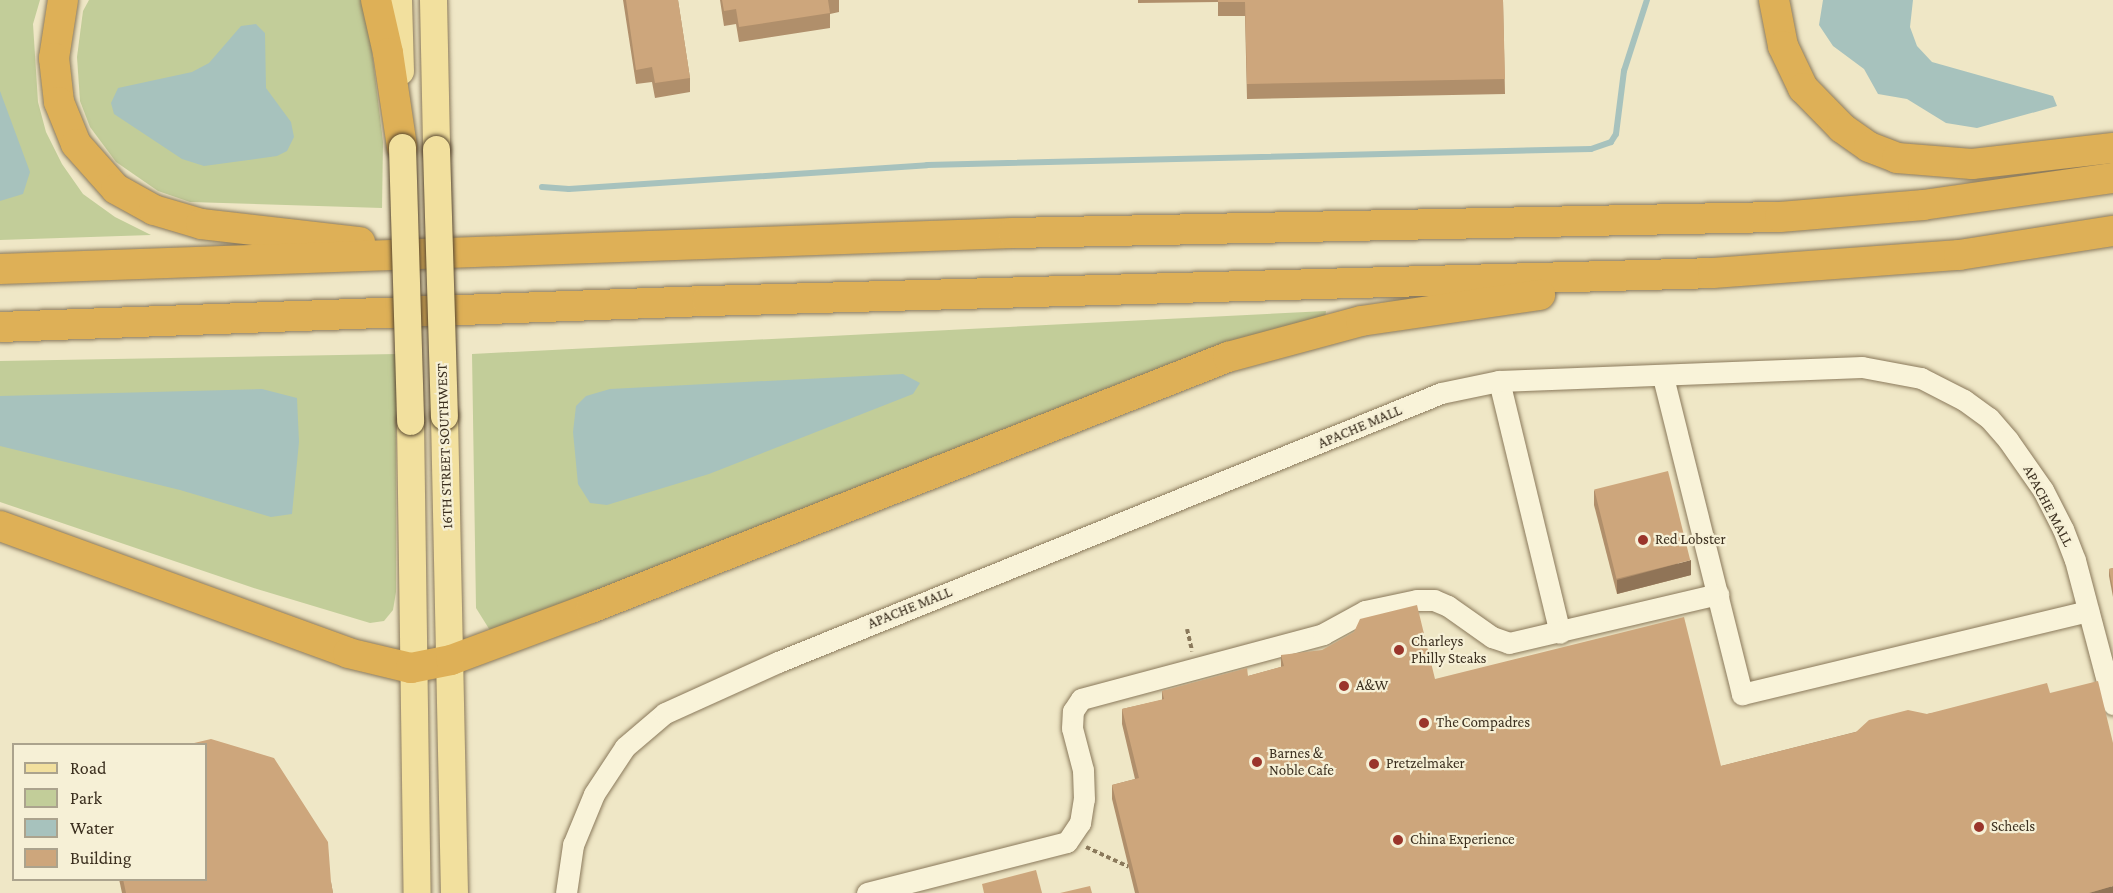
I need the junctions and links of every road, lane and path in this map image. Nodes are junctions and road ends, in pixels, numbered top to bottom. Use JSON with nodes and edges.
{"nodes":[{"id":1,"x":63,"y":0,"type":"edge"},
{"id":2,"x":375,"y":0,"type":"edge"},
{"id":3,"x":398,"y":0,"type":"edge"},
{"id":4,"x":433,"y":0,"type":"edge"},
{"id":5,"x":1774,"y":0,"type":"edge"},
{"id":6,"x":402,"y":147,"type":"junction"},
{"id":7,"x":2113,"y":148,"type":"edge"},
{"id":8,"x":2113,"y":178,"type":"edge"},
{"id":9,"x":2113,"y":231,"type":"edge"},
{"id":10,"x":486,"y":254,"type":"junction"},
{"id":11,"x":0,"y":269,"type":"edge"},
{"id":12,"x":1713,"y":273,"type":"junction"},
{"id":13,"x":0,"y":327,"type":"edge"},
{"id":14,"x":1663,"y":377,"type":"junction"},
{"id":15,"x":1498,"y":381,"type":"junction"},
{"id":16,"x":0,"y":526,"type":"edge"},
{"id":17,"x":1718,"y":594,"type":"junction"},
{"id":18,"x":2088,"y":611,"type":"junction"},
{"id":19,"x":1560,"y":633,"type":"junction"},
{"id":20,"x":451,"y":660,"type":"junction"},
{"id":21,"x":411,"y":668,"type":"junction"},
{"id":22,"x":2113,"y":704,"type":"edge"},
{"id":23,"x":1070,"y":838,"type":"junction"},
{"id":24,"x":1129,"y":867,"type":"edge"},
{"id":25,"x":417,"y":893,"type":"edge"},
{"id":26,"x":454,"y":893,"type":"edge"},
{"id":27,"x":566,"y":893,"type":"edge"},
{"id":28,"x":867,"y":893,"type":"edge"}],
"edges":[{"from":1,"to":10,"type":"highway"},
{"from":2,"to":6,"type":"highway"},
{"from":3,"to":6,"type":"main road"},
{"from":4,"to":20,"type":"main road","name":"16TH STREET SOUTHWEST","bridge":true},
{"from":5,"to":7,"type":"highway"},
{"from":6,"to":21,"type":"main road","bridge":true},
{"from":8,"to":10,"type":"highway"},
{"from":9,"to":12,"type":"highway"},
{"from":10,"to":11,"type":"highway"},
{"from":12,"to":13,"type":"highway"},
{"from":12,"to":20,"type":"highway"},
{"from":14,"to":15,"type":"street","name":"APACHE MALL"},
{"from":14,"to":17,"type":"street"},
{"from":14,"to":18,"type":"street","name":"APACHE MALL"},
{"from":15,"to":19,"type":"street"},
{"from":15,"to":27,"type":"street","name":"APACHE MALL"},
{"from":16,"to":21,"type":"highway"},
{"from":17,"to":18,"type":"street"},
{"from":17,"to":19,"type":"street"},
{"from":18,"to":22,"type":"street","name":"APACHE MALL"},
{"from":19,"to":23,"type":"street"},
{"from":20,"to":21,"type":"highway"},
{"from":20,"to":26,"type":"main road","name":"16TH STREET SOUTHWEST"},
{"from":21,"to":25,"type":"main road"},
{"from":23,"to":24,"type":"path"},
{"from":23,"to":28,"type":"street"}]}
